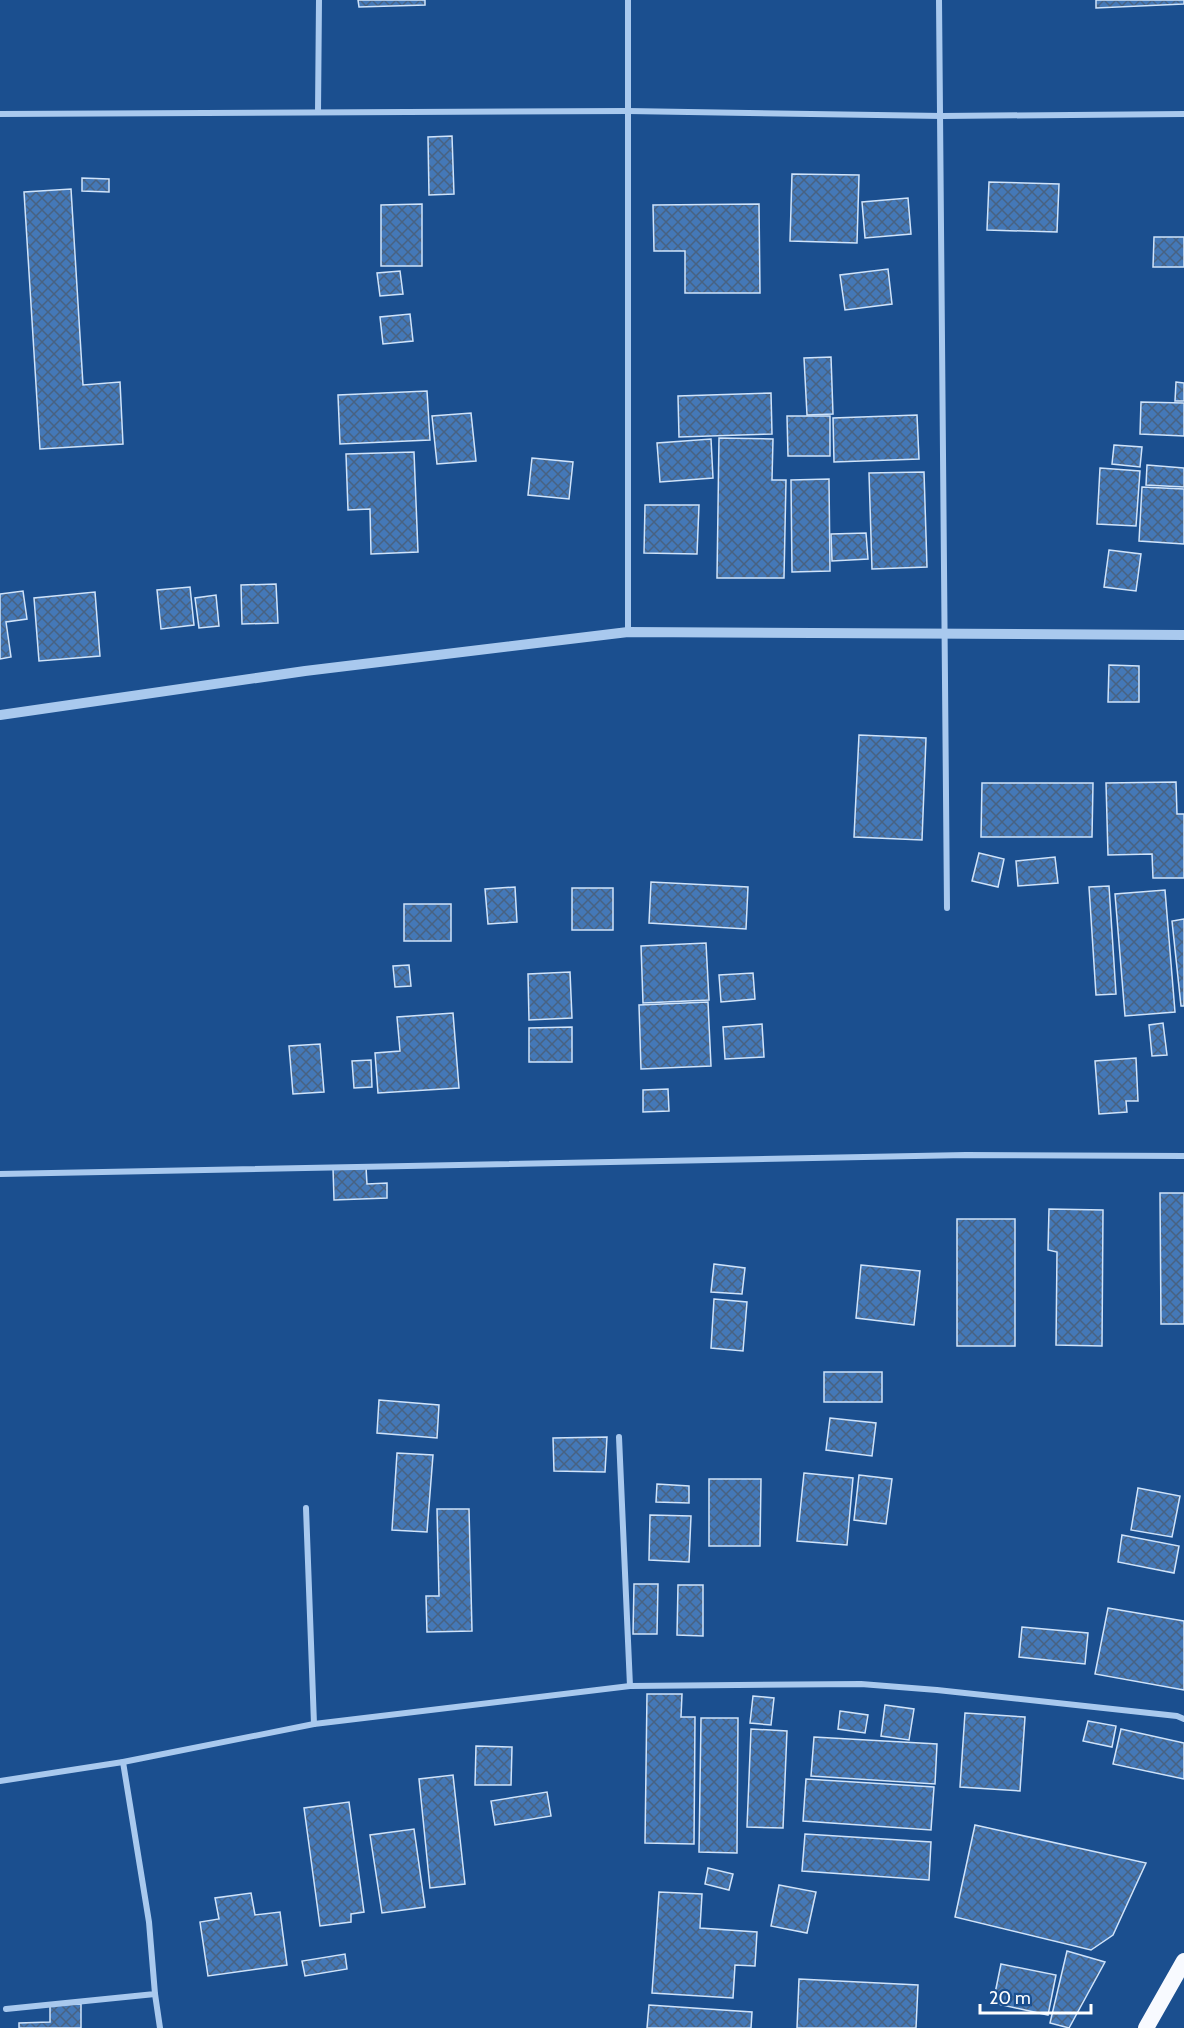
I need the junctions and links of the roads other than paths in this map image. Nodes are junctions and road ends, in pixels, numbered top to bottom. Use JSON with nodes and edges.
{"nodes":[{"id":1,"x":319,"y":0,"type":"edge"},
{"id":2,"x":628,"y":0,"type":"edge"},
{"id":3,"x":939,"y":0,"type":"edge"},
{"id":4,"x":628,"y":111,"type":"junction"},
{"id":5,"x":318,"y":112,"type":"junction"},
{"id":6,"x":0,"y":114,"type":"edge"},
{"id":7,"x":1184,"y":114,"type":"edge"},
{"id":8,"x":942,"y":116,"type":"junction"},
{"id":9,"x":628,"y":632,"type":"junction"},
{"id":10,"x":944,"y":635,"type":"junction"},
{"id":11,"x":1184,"y":635,"type":"edge"},
{"id":12,"x":0,"y":716,"type":"edge"},
{"id":13,"x":947,"y":908,"type":"dead end"},
{"id":14,"x":1184,"y":1156,"type":"edge"},
{"id":15,"x":0,"y":1174,"type":"edge"},
{"id":16,"x":620,"y":1437,"type":"dead end"},
{"id":17,"x":306,"y":1508,"type":"dead end"},
{"id":18,"x":630,"y":1686,"type":"junction"},
{"id":19,"x":1184,"y":1719,"type":"edge"},
{"id":20,"x":314,"y":1724,"type":"junction"},
{"id":21,"x":123,"y":1762,"type":"junction"},
{"id":22,"x":0,"y":1781,"type":"edge"},
{"id":23,"x":1184,"y":1961,"type":"edge"},
{"id":24,"x":155,"y":1995,"type":"junction"},
{"id":25,"x":6,"y":2009,"type":"dead end"},
{"id":26,"x":160,"y":2028,"type":"edge"},
{"id":27,"x":1146,"y":2028,"type":"edge"}],
"edges":[{"from":1,"to":5,"type":"street"},
{"from":2,"to":4,"type":"street"},
{"from":3,"to":8,"type":"street"},
{"from":4,"to":5,"type":"street"},
{"from":4,"to":8,"type":"street"},
{"from":4,"to":9,"type":"street"},
{"from":5,"to":6,"type":"street"},
{"from":7,"to":8,"type":"street"},
{"from":8,"to":10,"type":"street"},
{"from":9,"to":10,"type":"street"},
{"from":9,"to":12,"type":"street"},
{"from":10,"to":11,"type":"street"},
{"from":10,"to":13,"type":"street"},
{"from":14,"to":15,"type":"street"},
{"from":16,"to":18,"type":"street"},
{"from":17,"to":20,"type":"street"},
{"from":18,"to":19,"type":"street"},
{"from":18,"to":20,"type":"street"},
{"from":20,"to":21,"type":"street"},
{"from":21,"to":22,"type":"street"},
{"from":21,"to":24,"type":"street"},
{"from":23,"to":27,"type":"highway"},
{"from":24,"to":25,"type":"street"},
{"from":24,"to":26,"type":"street"}]}
